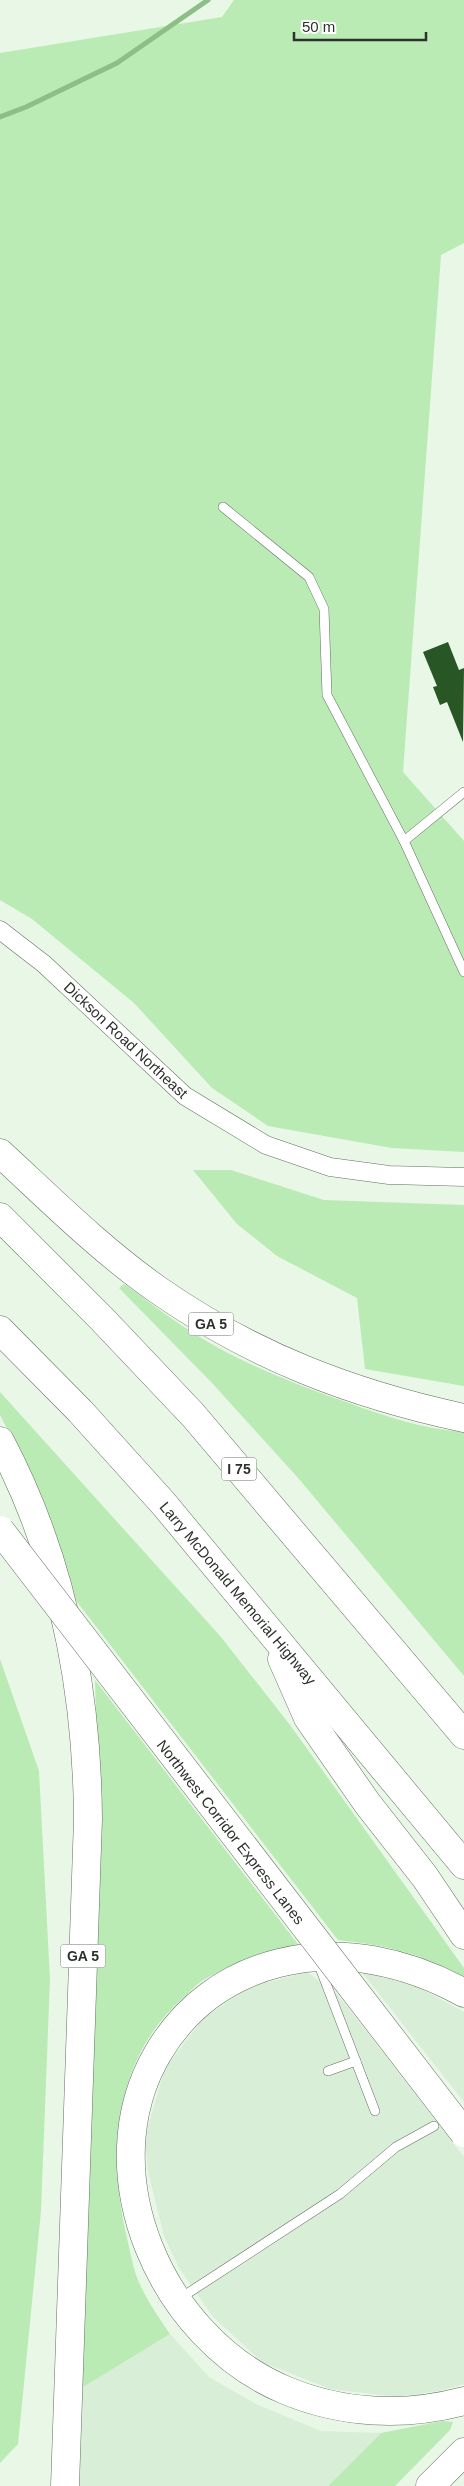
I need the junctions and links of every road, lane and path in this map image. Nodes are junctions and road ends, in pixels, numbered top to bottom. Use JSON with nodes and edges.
{"nodes":[{"id":1,"x":223,"y":507,"type":"dead end"},
{"id":2,"x":464,"y":792,"type":"edge"},
{"id":3,"x":404,"y":841,"type":"junction"},
{"id":4,"x":0,"y":930,"type":"edge"},
{"id":5,"x":464,"y":972,"type":"edge"},
{"id":6,"x":0,"y":1153,"type":"edge"},
{"id":7,"x":464,"y":1177,"type":"edge"},
{"id":8,"x":0,"y":1217,"type":"edge"},
{"id":9,"x":0,"y":1330,"type":"edge"},
{"id":10,"x":464,"y":1418,"type":"edge"},
{"id":11,"x":0,"y":1441,"type":"edge"},
{"id":12,"x":0,"y":1530,"type":"edge"},
{"id":13,"x":269,"y":1630,"type":"junction"},
{"id":14,"x":464,"y":1735,"type":"edge"},
{"id":15,"x":464,"y":1866,"type":"edge"},
{"id":16,"x":464,"y":1935,"type":"edge"},
{"id":17,"x":316,"y":1957,"type":"junction"},
{"id":18,"x":464,"y":1993,"type":"edge"},
{"id":19,"x":356,"y":2061,"type":"junction"},
{"id":20,"x":328,"y":2072,"type":"dead end"},
{"id":21,"x":375,"y":2111,"type":"dead end"},
{"id":22,"x":434,"y":2126,"type":"dead end"},
{"id":23,"x":464,"y":2133,"type":"edge"},
{"id":24,"x":177,"y":2300,"type":"junction"},
{"id":25,"x":464,"y":2401,"type":"edge"},
{"id":26,"x":464,"y":2452,"type":"edge"},
{"id":27,"x":65,"y":2486,"type":"edge"},
{"id":28,"x":430,"y":2486,"type":"edge"}],
"edges":[{"from":1,"to":3,"type":"lane"},
{"from":2,"to":3,"type":"lane"},
{"from":3,"to":5,"type":"lane"},
{"from":4,"to":7,"type":"street","name":"Dickson Road Northeast"},
{"from":6,"to":10,"type":"highway","number":"GA 5"},
{"from":8,"to":14,"type":"highway","number":"I 75"},
{"from":9,"to":13,"type":"highway","name":"Larry McDonald Memorial Highway"},
{"from":11,"to":27,"type":"highway","number":"GA 5"},
{"from":12,"to":23,"type":"highway","name":"Northwest Corridor Express Lanes","bridge":true},
{"from":13,"to":15,"type":"highway","name":"Larry McDonald Memorial Highway"},
{"from":13,"to":16,"type":"highway"},
{"from":17,"to":18,"type":"highway"},
{"from":17,"to":19,"type":"lane"},
{"from":17,"to":24,"type":"highway"},
{"from":19,"to":20,"type":"lane"},
{"from":19,"to":21,"type":"lane"},
{"from":22,"to":24,"type":"lane"},
{"from":24,"to":25,"type":"highway"},
{"from":26,"to":28,"type":"highway"}]}
